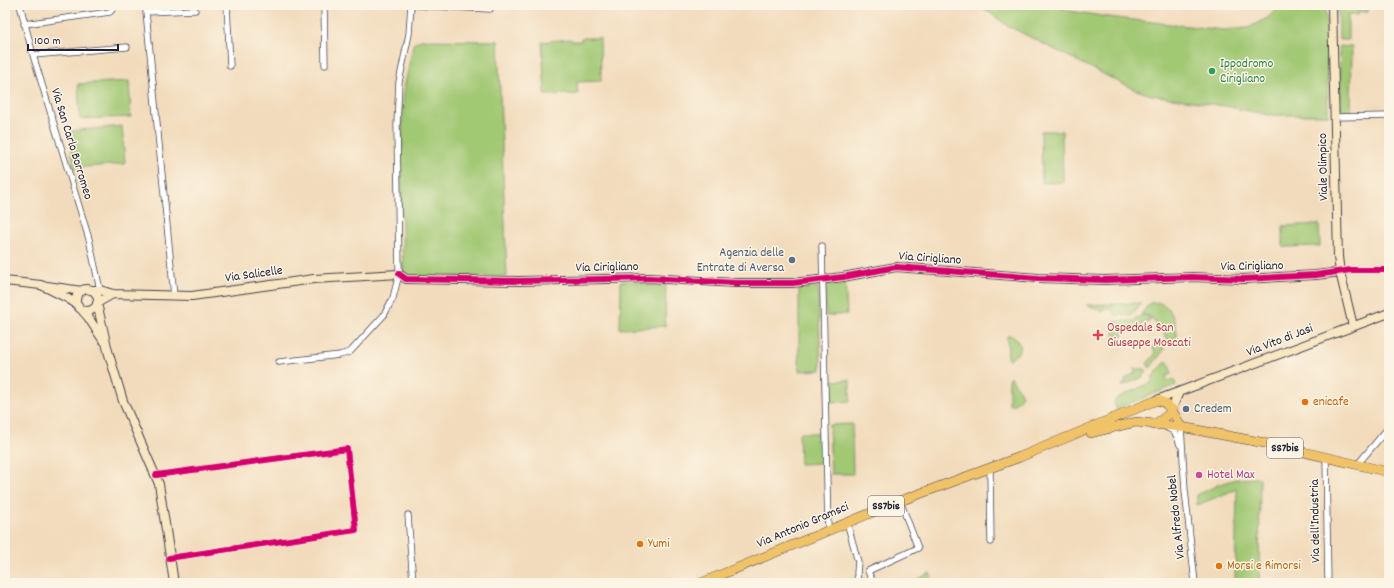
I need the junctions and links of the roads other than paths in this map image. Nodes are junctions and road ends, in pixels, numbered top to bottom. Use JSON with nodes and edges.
{"nodes":[{"id":1,"x":20,"y":5,"type":"edge"},
{"id":2,"x":116,"y":5,"type":"edge"},
{"id":3,"x":227,"y":5,"type":"edge"},
{"id":4,"x":324,"y":5,"type":"edge"},
{"id":5,"x":411,"y":5,"type":"edge"},
{"id":6,"x":1332,"y":5,"type":"edge"},
{"id":7,"x":490,"y":9,"type":"dead end"},
{"id":8,"x":195,"y":10,"type":"dead end"},
{"id":9,"x":24,"y":24,"type":"junction"},
{"id":10,"x":127,"y":47,"type":"dead end"},
{"id":11,"x":33,"y":55,"type":"junction"},
{"id":12,"x":325,"y":65,"type":"dead end"},
{"id":13,"x":230,"y":66,"type":"dead end"},
{"id":14,"x":1389,"y":116,"type":"edge"},
{"id":15,"x":1335,"y":117,"type":"junction"},
{"id":16,"x":822,"y":246,"type":"dead end"},
{"id":17,"x":1389,"y":270,"type":"edge"},
{"id":18,"x":1340,"y":272,"type":"junction"},
{"id":19,"x":400,"y":274,"type":"junction"},
{"id":20,"x":821,"y":280,"type":"junction"},
{"id":21,"x":5,"y":281,"type":"edge"},
{"id":22,"x":41,"y":285,"type":"junction"},
{"id":23,"x":86,"y":290,"type":"junction"},
{"id":24,"x":100,"y":290,"type":"junction"},
{"id":25,"x":113,"y":294,"type":"junction"},
{"id":26,"x":174,"y":296,"type":"junction"},
{"id":27,"x":97,"y":303,"type":"junction"},
{"id":28,"x":79,"y":307,"type":"junction"},
{"id":29,"x":1389,"y":313,"type":"edge"},
{"id":30,"x":1353,"y":326,"type":"junction"},
{"id":31,"x":108,"y":351,"type":"junction"},
{"id":32,"x":279,"y":362,"type":"dead end"},
{"id":33,"x":1179,"y":392,"type":"junction"},
{"id":34,"x":1157,"y":400,"type":"junction"},
{"id":35,"x":1172,"y":409,"type":"junction"},
{"id":36,"x":1133,"y":410,"type":"junction"},
{"id":37,"x":1136,"y":422,"type":"junction"},
{"id":38,"x":1154,"y":425,"type":"junction"},
{"id":39,"x":1181,"y":427,"type":"junction"},
{"id":40,"x":1389,"y":427,"type":"edge"},
{"id":41,"x":1073,"y":436,"type":"junction"},
{"id":42,"x":1182,"y":449,"type":"junction"},
{"id":43,"x":1326,"y":458,"type":"junction"},
{"id":44,"x":1357,"y":465,"type":"junction"},
{"id":45,"x":990,"y":469,"type":"junction"},
{"id":46,"x":1389,"y":472,"type":"edge"},
{"id":47,"x":156,"y":475,"type":"junction"},
{"id":48,"x":900,"y":501,"type":"junction"},
{"id":49,"x":408,"y":515,"type":"dead end"},
{"id":50,"x":847,"y":522,"type":"junction"},
{"id":51,"x":828,"y":530,"type":"junction"},
{"id":52,"x":991,"y":542,"type":"dead end"},
{"id":53,"x":170,"y":558,"type":"junction"},
{"id":54,"x":174,"y":583,"type":"edge"},
{"id":55,"x":413,"y":583,"type":"edge"},
{"id":56,"x":701,"y":583,"type":"edge"},
{"id":57,"x":858,"y":583,"type":"edge"},
{"id":58,"x":873,"y":583,"type":"edge"},
{"id":59,"x":1195,"y":583,"type":"edge"},
{"id":60,"x":1328,"y":583,"type":"edge"}],
"edges":[{"from":1,"to":9,"type":"street","name":"Via San Carlo Borromeo"},
{"from":2,"to":9,"type":"street"},
{"from":3,"to":13,"type":"street"},
{"from":4,"to":12,"type":"street"},
{"from":5,"to":7,"type":"street"},
{"from":5,"to":19,"type":"street"},
{"from":6,"to":15,"type":"street","name":"Viale Olimpico"},
{"from":8,"to":26,"type":"street"},
{"from":9,"to":11,"type":"street","name":"Via San Carlo Borromeo"},
{"from":10,"to":11,"type":"street"},
{"from":11,"to":24,"type":"street","name":"Via San Carlo Borromeo"},
{"from":14,"to":15,"type":"street"},
{"from":15,"to":18,"type":"street","name":"Viale Olimpico"},
{"from":16,"to":20,"type":"street"},
{"from":17,"to":18,"type":"street","name":"Via Cirigliano"},
{"from":18,"to":20,"type":"street","name":"Via Cirigliano"},
{"from":18,"to":30,"type":"street","name":"Viale Olimpico"},
{"from":19,"to":20,"type":"street","name":"Via Cirigliano"},
{"from":19,"to":26,"type":"street","name":"Via Salicelle"},
{"from":19,"to":32,"type":"street"},
{"from":20,"to":51,"type":"street"},
{"from":21,"to":22,"type":"street","name":"Via Salicelle"},
{"from":22,"to":23,"type":"street","name":"Via Salicelle"},
{"from":22,"to":28,"type":"street"},
{"from":23,"to":24,"type":"street","name":"Via Salicelle"},
{"from":23,"to":27,"type":"street"},
{"from":23,"to":28,"type":"street"},
{"from":24,"to":25,"type":"street","name":"Via Salicelle"},
{"from":25,"to":26,"type":"street","name":"Via Salicelle"},
{"from":25,"to":27,"type":"street"},
{"from":27,"to":28,"type":"street"},
{"from":27,"to":31,"type":"street"},
{"from":28,"to":31,"type":"street"},
{"from":29,"to":30,"type":"street","name":"Via Vito di Jasi"},
{"from":30,"to":33,"type":"street","name":"Via Vito di Jasi"},
{"from":31,"to":47,"type":"street"},
{"from":33,"to":34,"type":"street","name":"Via Vito di Jasi"},
{"from":33,"to":35,"type":"street"},
{"from":34,"to":35,"type":"main road"},
{"from":34,"to":36,"type":"main road","name":"Via Antonio Gramsci","number":"SS7bis"},
{"from":35,"to":38,"type":"main road"},
{"from":35,"to":39,"type":"main road"},
{"from":36,"to":37,"type":"main road"},
{"from":36,"to":41,"type":"main road","name":"Via Antonio Gramsci","number":"SS7bis"},
{"from":37,"to":38,"type":"main road","name":"Via Antonio Gramsci","number":"SS7bis"},
{"from":37,"to":41,"type":"main road","name":"Via Antonio Gramsci","number":"SS7bis"},
{"from":38,"to":39,"type":"main road","name":"Via Antonio Gramsci","number":"SS7bis"},
{"from":38,"to":42,"type":"street","name":"Via Alfredo Nobel"},
{"from":39,"to":42,"type":"street","name":"Via Alfredo Nobel"},
{"from":39,"to":43,"type":"main road","number":"SS7bis"},
{"from":40,"to":44,"type":"street"},
{"from":41,"to":45,"type":"main road","name":"Via Antonio Gramsci","number":"SS7bis"},
{"from":42,"to":59,"type":"street","name":"Via Alfredo Nobel"},
{"from":43,"to":44,"type":"main road","number":"SS7bis"},
{"from":43,"to":60,"type":"street","name":"Via dell'Industria"},
{"from":44,"to":46,"type":"main road","number":"SS7bis"},
{"from":45,"to":48,"type":"main road","name":"Via Antonio Gramsci","number":"SS7bis"},
{"from":45,"to":52,"type":"street"},
{"from":47,"to":53,"type":"street"},
{"from":47,"to":53,"type":"street"},
{"from":48,"to":50,"type":"main road","name":"Via Antonio Gramsci","number":"SS7bis"},
{"from":48,"to":58,"type":"street"},
{"from":49,"to":55,"type":"street"},
{"from":50,"to":51,"type":"main road","name":"Via Antonio Gramsci","number":"SS7bis"},
{"from":50,"to":57,"type":"street"},
{"from":51,"to":56,"type":"main road","name":"Via Antonio Gramsci","number":"SS7bis"},
{"from":53,"to":54,"type":"street"}]}
